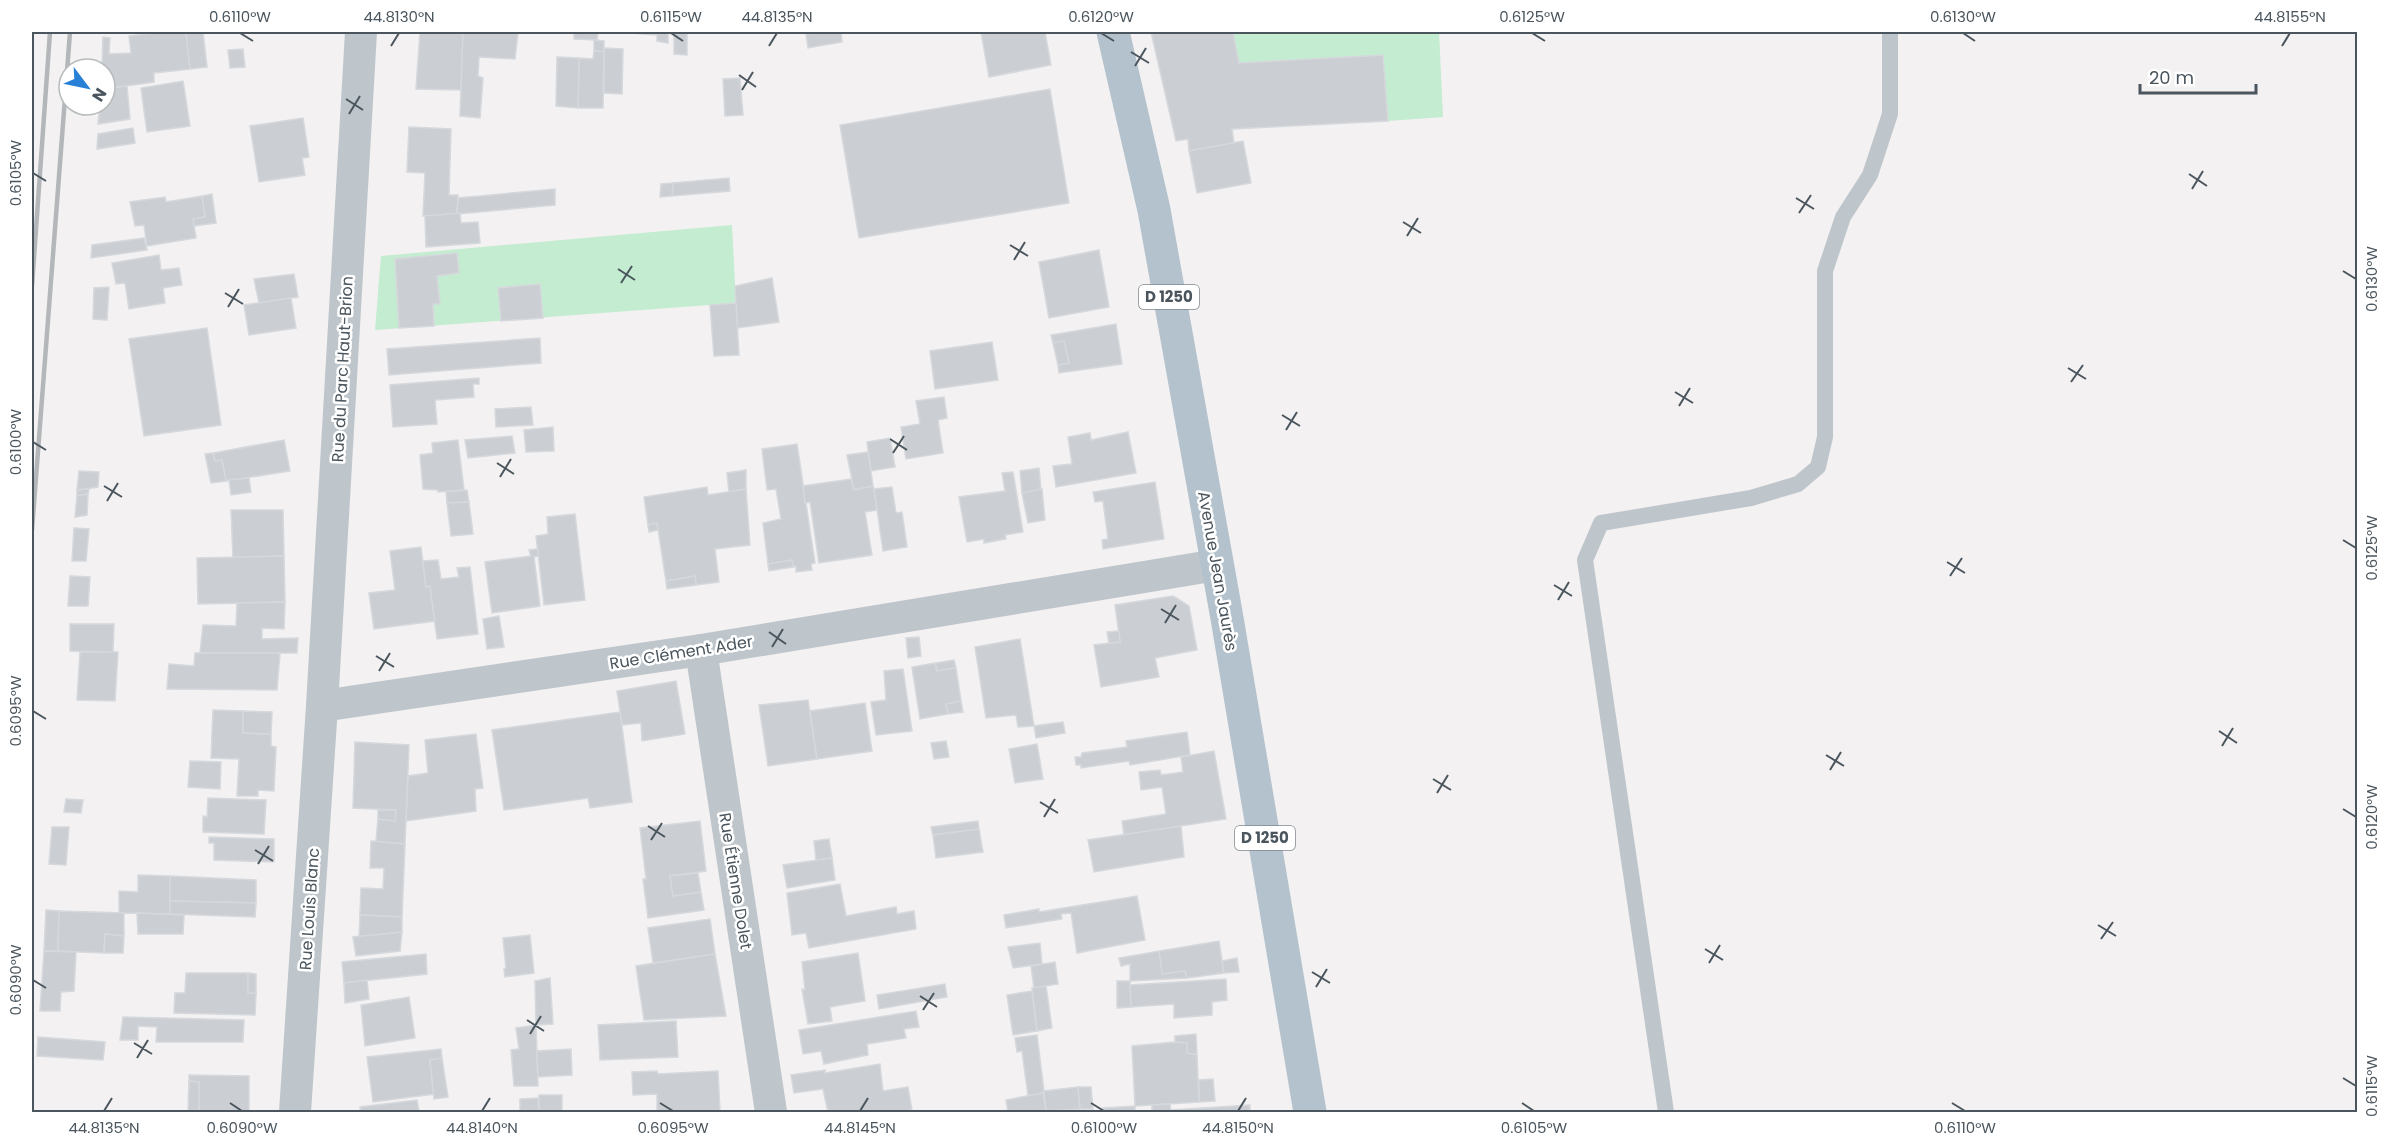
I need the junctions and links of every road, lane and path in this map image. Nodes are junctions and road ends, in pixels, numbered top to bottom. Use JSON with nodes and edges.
{"nodes":[{"id":1,"x":361,"y":32,"type":"edge"},
{"id":2,"x":1113,"y":32,"type":"edge"},
{"id":3,"x":1890,"y":32,"type":"edge"},
{"id":4,"x":1216,"y":565,"type":"junction"},
{"id":5,"x":701,"y":650,"type":"junction"},
{"id":6,"x":322,"y":706,"type":"junction"},
{"id":7,"x":295,"y":1113,"type":"edge"},
{"id":8,"x":771,"y":1113,"type":"edge"},
{"id":9,"x":1311,"y":1113,"type":"edge"},
{"id":10,"x":1666,"y":1113,"type":"edge"}],
"edges":[{"from":1,"to":6,"type":"street","name":"Rue du Parc Haut-Brion"},
{"from":2,"to":4,"type":"main road","name":"Avenue Jean Jaurès","number":"D 1250"},
{"from":3,"to":10,"type":"lane"},
{"from":4,"to":5,"type":"street","name":"Rue Clément Ader"},
{"from":4,"to":9,"type":"main road","name":"Avenue Jean Jaurès","number":"D 1250"},
{"from":5,"to":6,"type":"street","name":"Rue Clément Ader"},
{"from":5,"to":8,"type":"street","name":"Rue Étienne Dolet"},
{"from":6,"to":7,"type":"street","name":"Rue Louis Blanc"}]}
